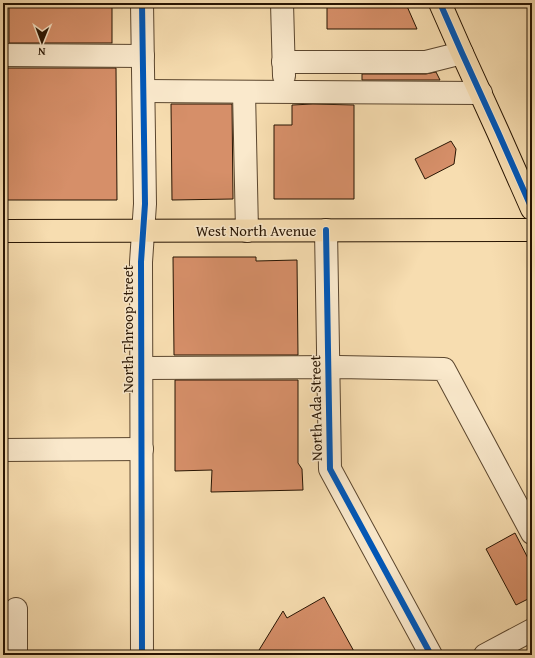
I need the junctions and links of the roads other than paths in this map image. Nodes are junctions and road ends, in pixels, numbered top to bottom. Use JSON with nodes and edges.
{"nodes":[{"id":1,"x":142,"y":3,"type":"edge"},
{"id":2,"x":282,"y":3,"type":"edge"},
{"id":3,"x":440,"y":3,"type":"edge"},
{"id":4,"x":462,"y":53,"type":"junction"},
{"id":5,"x":3,"y":55,"type":"edge"},
{"id":6,"x":143,"y":56,"type":"junction"},
{"id":7,"x":283,"y":62,"type":"junction"},
{"id":8,"x":144,"y":91,"type":"junction"},
{"id":9,"x":244,"y":92,"type":"junction"},
{"id":10,"x":284,"y":92,"type":"junction"},
{"id":11,"x":481,"y":94,"type":"junction"},
{"id":12,"x":532,"y":209,"type":"edge"},
{"id":13,"x":326,"y":230,"type":"junction"},
{"id":14,"x":532,"y":230,"type":"edge"},
{"id":15,"x":3,"y":231,"type":"edge"},
{"id":16,"x":247,"y":231,"type":"junction"},
{"id":17,"x":144,"y":232,"type":"junction"},
{"id":18,"x":142,"y":368,"type":"junction"},
{"id":19,"x":328,"y":368,"type":"junction"},
{"id":20,"x":142,"y":449,"type":"junction"},
{"id":21,"x":3,"y":450,"type":"edge"},
{"id":22,"x":532,"y":532,"type":"edge"},
{"id":23,"x":16,"y":609,"type":"dead end"},
{"id":24,"x":532,"y":630,"type":"edge"},
{"id":25,"x":16,"y":655,"type":"edge"},
{"id":26,"x":142,"y":655,"type":"edge"},
{"id":27,"x":431,"y":655,"type":"edge"},
{"id":28,"x":485,"y":655,"type":"edge"}],
"edges":[{"from":1,"to":6,"type":"street","name":"North Throop Street"},
{"from":2,"to":7,"type":"street"},
{"from":3,"to":4,"type":"main road"},
{"from":4,"to":7,"type":"street"},
{"from":4,"to":11,"type":"main road"},
{"from":5,"to":6,"type":"street"},
{"from":6,"to":8,"type":"street","name":"North Throop Street"},
{"from":7,"to":10,"type":"street"},
{"from":8,"to":9,"type":"street"},
{"from":8,"to":17,"type":"street","name":"North Throop Street"},
{"from":9,"to":10,"type":"street"},
{"from":9,"to":16,"type":"street"},
{"from":10,"to":11,"type":"street"},
{"from":11,"to":12,"type":"main road"},
{"from":13,"to":14,"type":"main road","name":"West North Avenue"},
{"from":13,"to":16,"type":"main road","name":"West North Avenue"},
{"from":13,"to":19,"type":"street","name":"North Ada Street"},
{"from":15,"to":17,"type":"main road","name":"West North Avenue"},
{"from":16,"to":17,"type":"main road","name":"West North Avenue"},
{"from":17,"to":18,"type":"street","name":"North Throop Street"},
{"from":18,"to":19,"type":"street"},
{"from":18,"to":20,"type":"street","name":"North Throop Street"},
{"from":19,"to":22,"type":"street"},
{"from":19,"to":27,"type":"street","name":"North Ada Street"},
{"from":20,"to":21,"type":"street"},
{"from":20,"to":26,"type":"street","name":"North Throop Street"},
{"from":23,"to":25,"type":"street"},
{"from":24,"to":28,"type":"street"}]}
